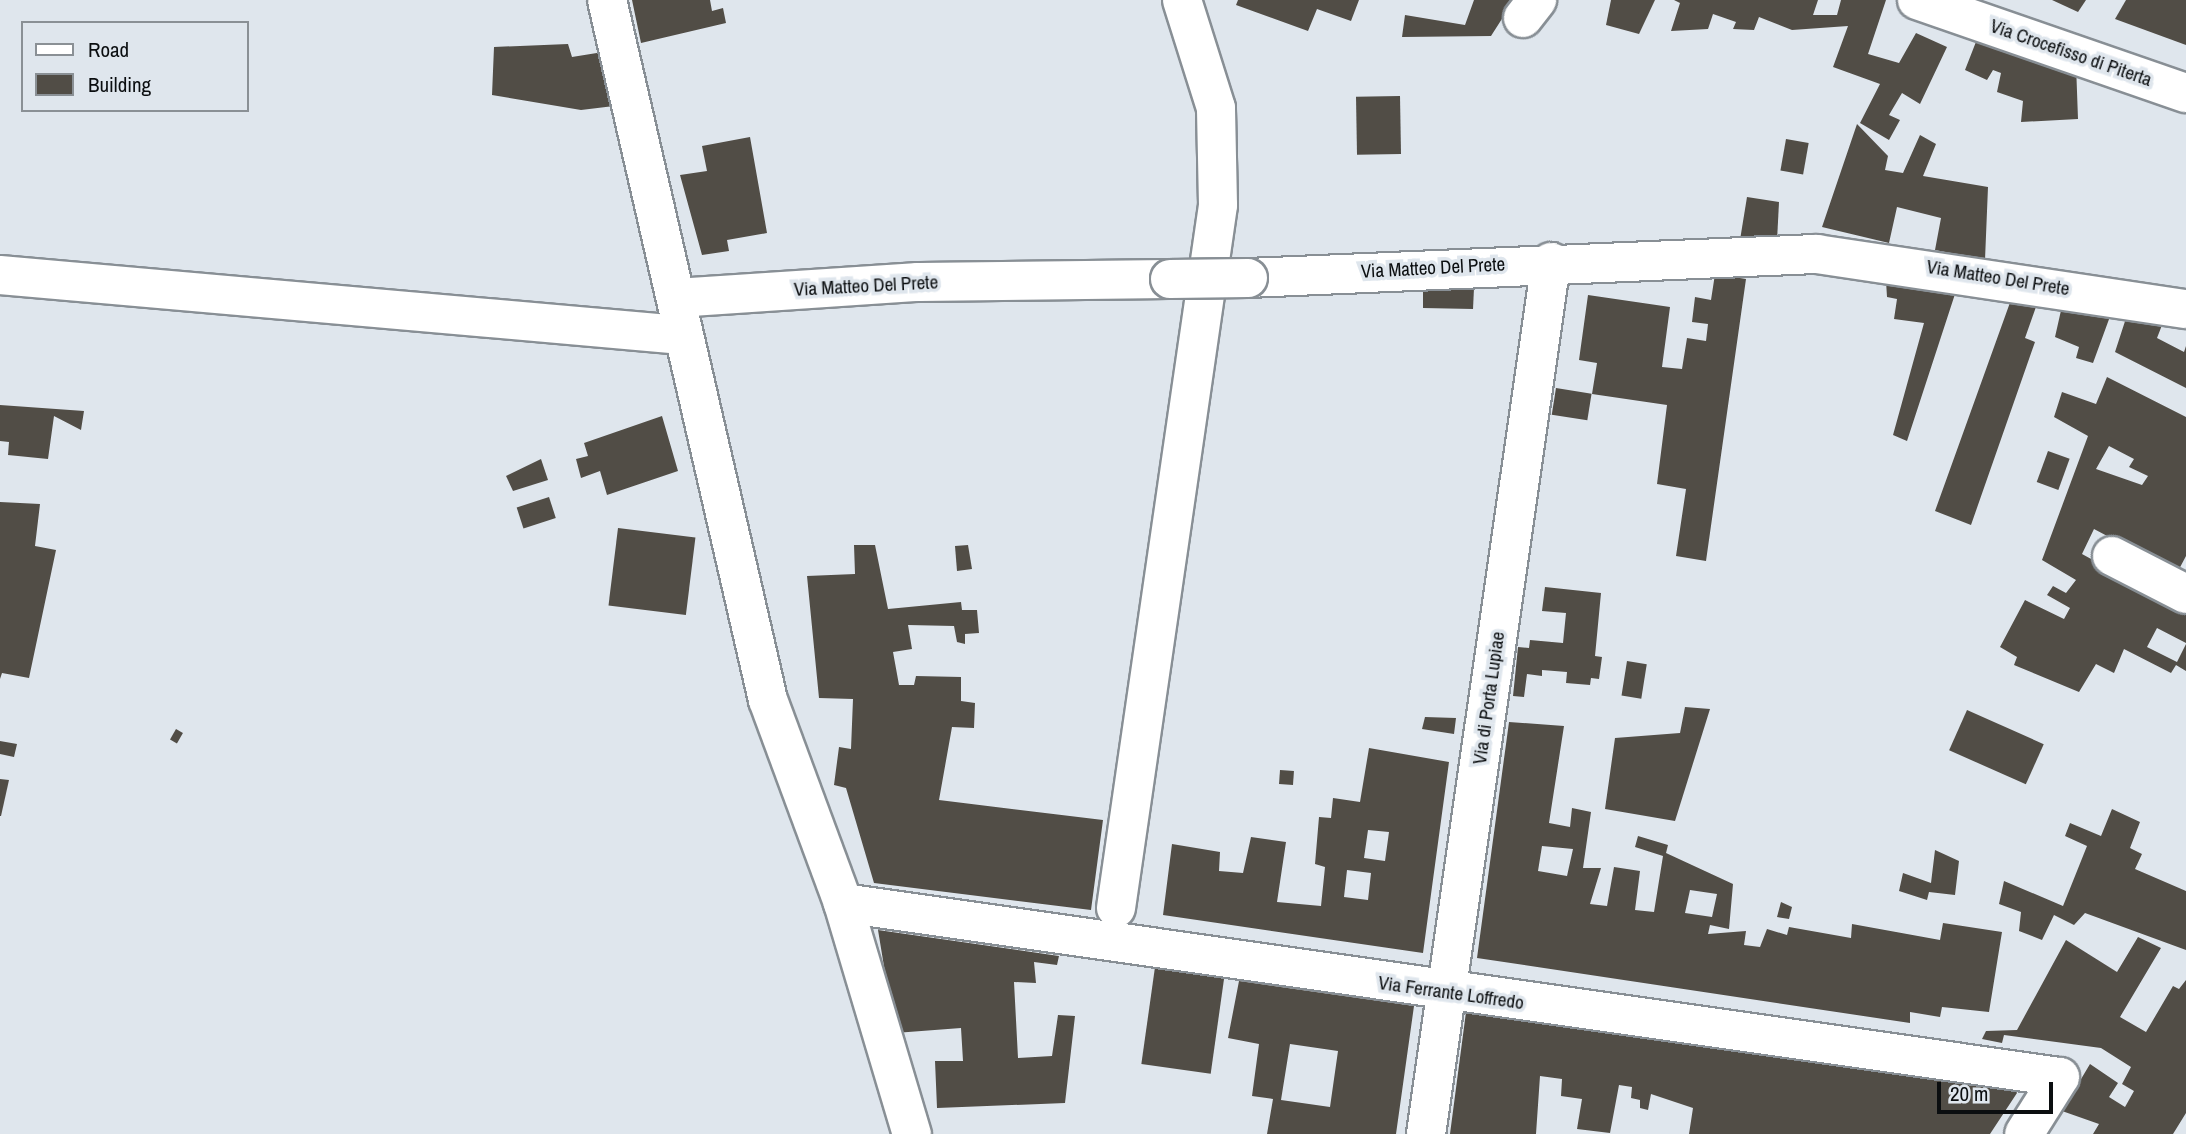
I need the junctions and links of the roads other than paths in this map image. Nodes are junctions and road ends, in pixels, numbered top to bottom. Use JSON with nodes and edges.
{"nodes":[{"id":1,"x":607,"y":0,"type":"edge"},
{"id":2,"x":1182,"y":0,"type":"edge"},
{"id":3,"x":1917,"y":0,"type":"edge"},
{"id":4,"x":1964,"y":8,"type":"edge"},
{"id":5,"x":2186,"y":93,"type":"edge"},
{"id":6,"x":1551,"y":262,"type":"junction"},
{"id":7,"x":0,"y":275,"type":"edge"},
{"id":8,"x":676,"y":298,"type":"junction"},
{"id":9,"x":2186,"y":309,"type":"edge"},
{"id":10,"x":682,"y":335,"type":"junction"},
{"id":11,"x":2112,"y":556,"type":"dead end"},
{"id":12,"x":2185,"y":590,"type":"edge"},
{"id":13,"x":843,"y":903,"type":"junction"},
{"id":14,"x":1116,"y":908,"type":"dead end"},
{"id":15,"x":1447,"y":993,"type":"junction"},
{"id":16,"x":912,"y":1134,"type":"edge"},
{"id":17,"x":1426,"y":1134,"type":"edge"},
{"id":18,"x":2024,"y":1134,"type":"edge"}],
"edges":[{"from":1,"to":8,"type":"street"},
{"from":2,"to":14,"type":"street"},
{"from":3,"to":4,"type":"street","name":"Via Crocefisso di Piterta"},
{"from":4,"to":5,"type":"street","name":"Via Crocefisso di Piterta"},
{"from":6,"to":8,"type":"street","name":"Via Matteo Del Prete","bridge":true},
{"from":6,"to":9,"type":"street","name":"Via Matteo Del Prete"},
{"from":6,"to":15,"type":"street","name":"Via di Porta Lupiae"},
{"from":7,"to":10,"type":"street"},
{"from":8,"to":10,"type":"street"},
{"from":10,"to":13,"type":"street"},
{"from":11,"to":12,"type":"street"},
{"from":13,"to":15,"type":"street","name":"Via Ferrante Loffredo"},
{"from":13,"to":16,"type":"street"},
{"from":15,"to":17,"type":"street","name":"Via di Porta Lupiae"},
{"from":15,"to":18,"type":"street","name":"Via Ferrante Loffredo"}]}
